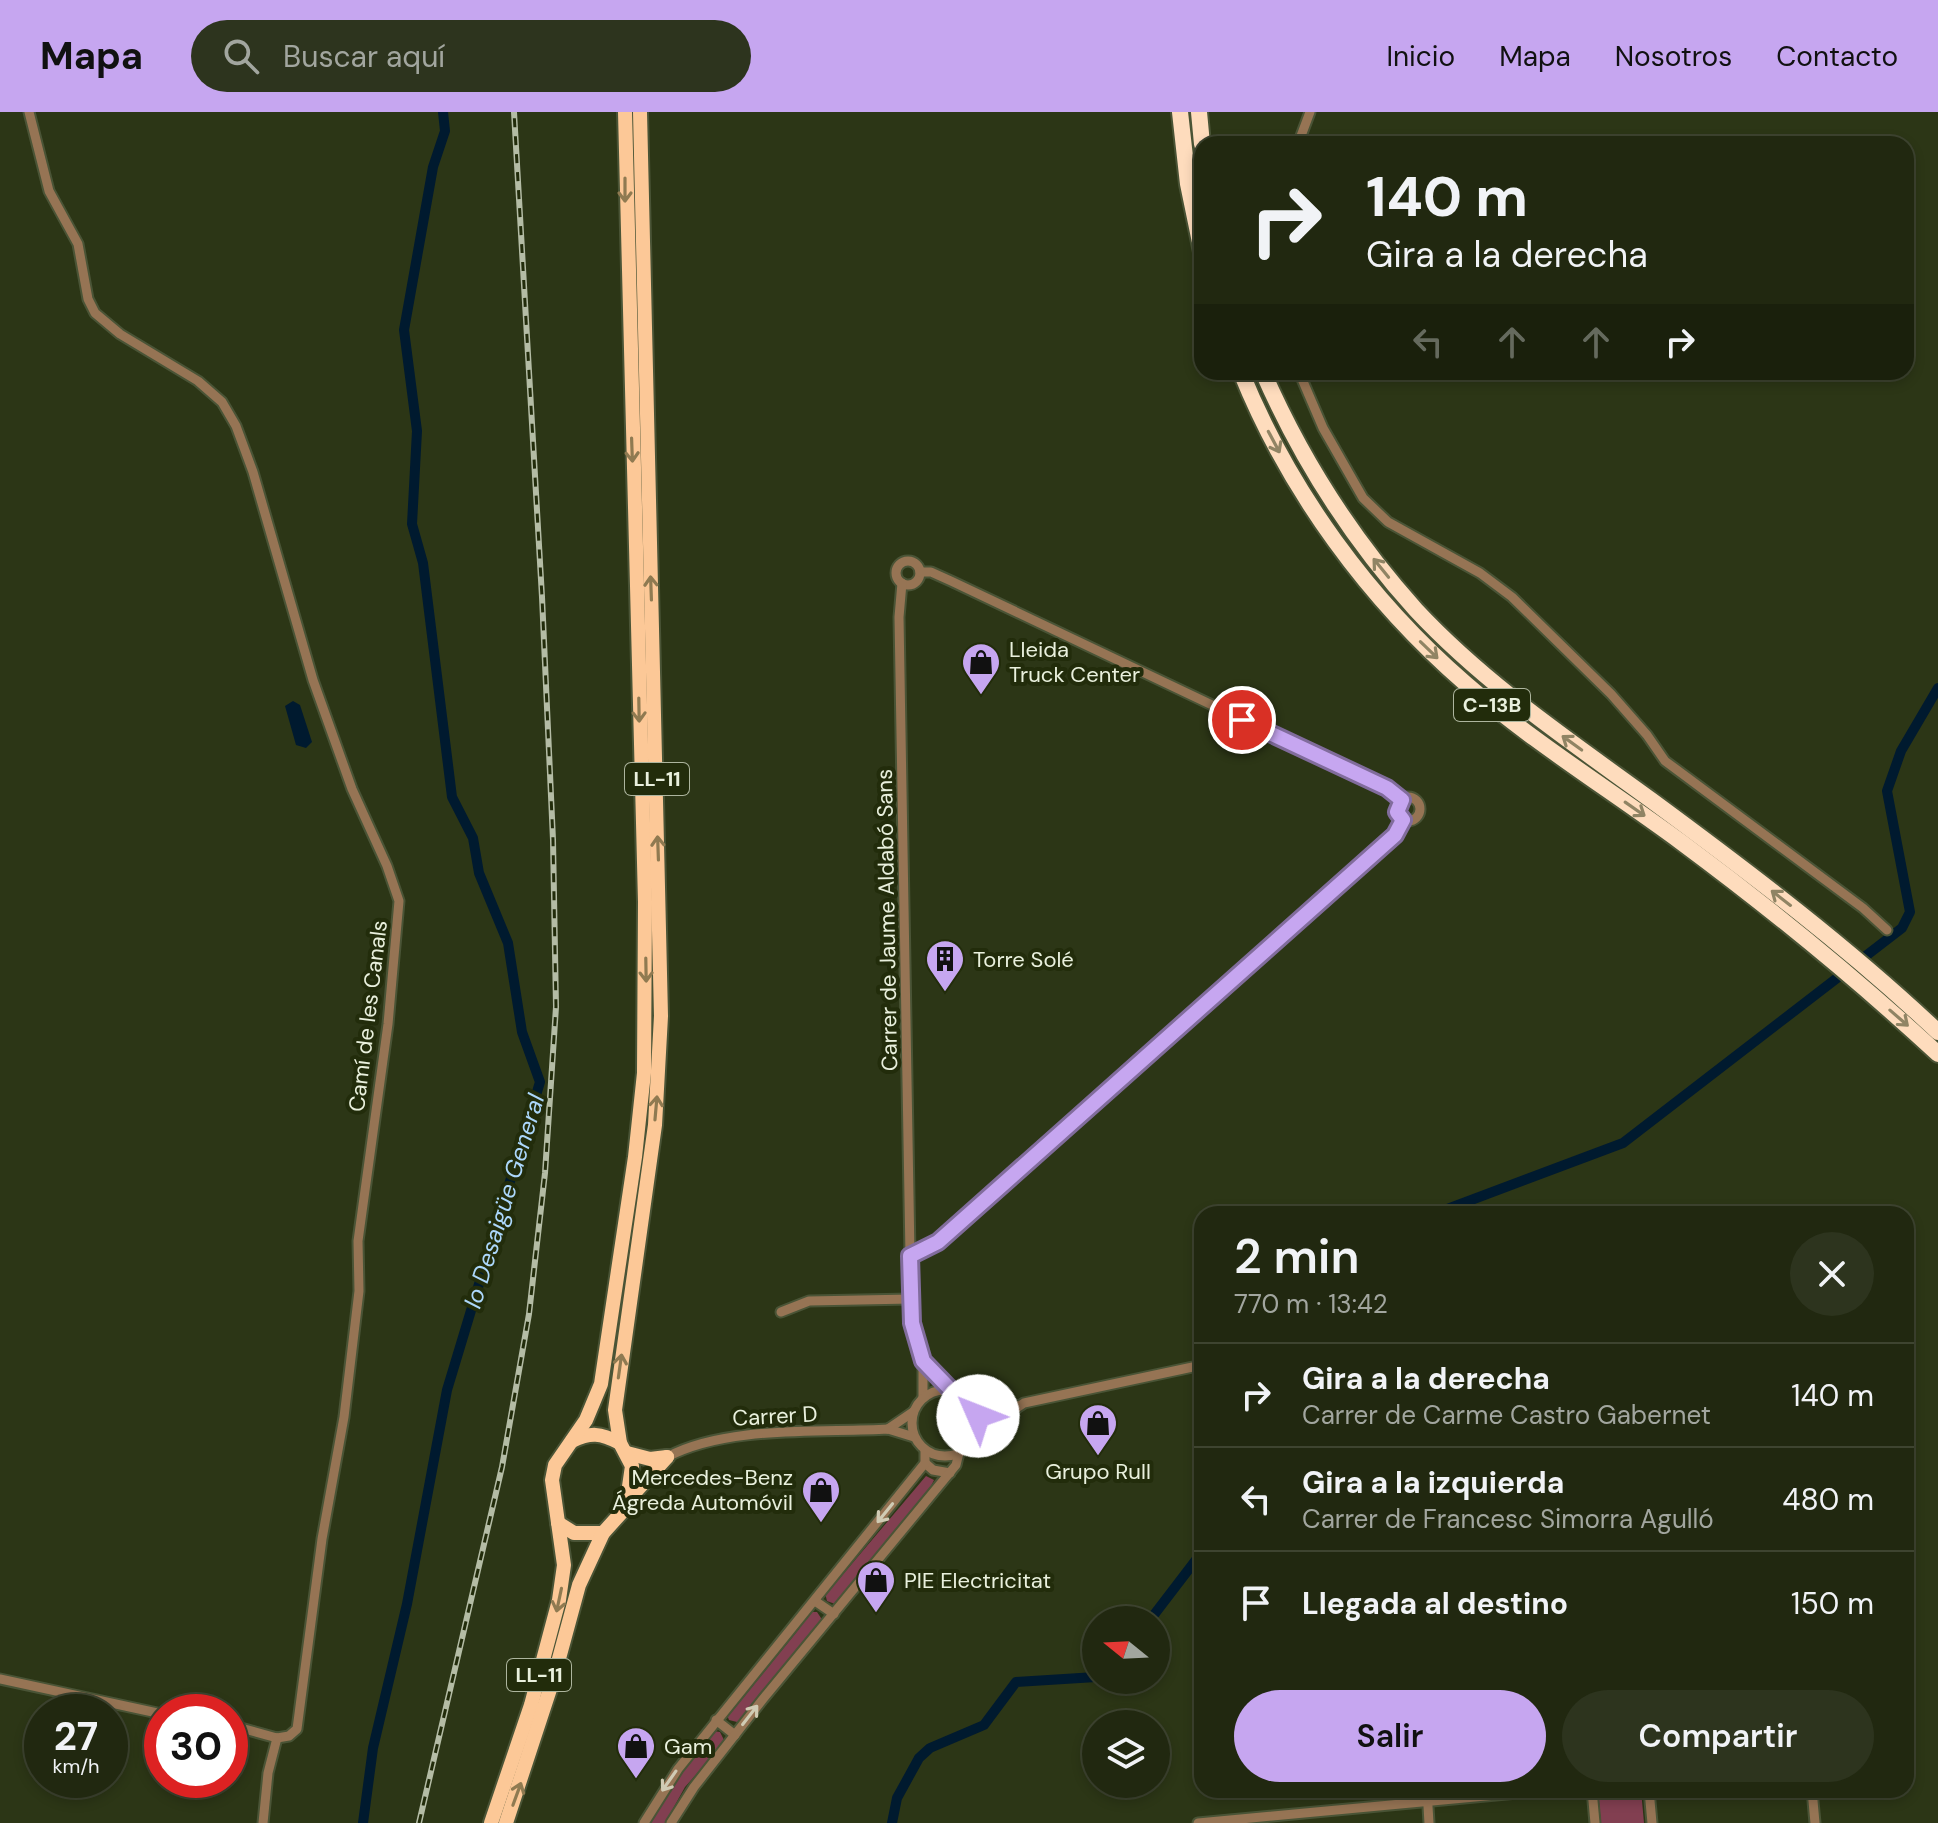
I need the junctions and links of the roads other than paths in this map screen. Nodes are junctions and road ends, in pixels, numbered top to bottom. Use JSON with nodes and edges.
{"nodes":[{"id":1,"x":29,"y":112,"type":"edge"},
{"id":2,"x":625,"y":112,"type":"edge"},
{"id":3,"x":640,"y":112,"type":"edge"},
{"id":4,"x":1180,"y":112,"type":"edge"},
{"id":5,"x":1199,"y":112,"type":"edge"},
{"id":6,"x":1310,"y":112,"type":"edge"},
{"id":7,"x":1201,"y":136,"type":"edge"},
{"id":8,"x":1301,"y":136,"type":"edge"},
{"id":9,"x":1194,"y":213,"type":"edge"},
{"id":10,"x":1245,"y":380,"type":"edge"},
{"id":11,"x":1267,"y":380,"type":"edge"},
{"id":12,"x":1302,"y":380,"type":"edge"},
{"id":13,"x":920,"y":572,"type":"junction"},
{"id":14,"x":902,"y":583,"type":"junction"},
{"id":15,"x":1402,"y":800,"type":"junction"},
{"id":16,"x":1403,"y":820,"type":"junction"},
{"id":17,"x":1887,"y":930,"type":"dead end"},
{"id":18,"x":1836,"y":952,"type":"junction"},
{"id":19,"x":1865,"y":978,"type":"junction"},
{"id":20,"x":1938,"y":1032,"type":"edge"},
{"id":21,"x":1938,"y":1054,"type":"edge"},
{"id":22,"x":910,"y":1256,"type":"junction"},
{"id":23,"x":911,"y":1299,"type":"junction"},
{"id":24,"x":781,"y":1312,"type":"dead end"},
{"id":25,"x":923,"y":1361,"type":"junction"},
{"id":26,"x":1194,"y":1367,"type":"edge"},
{"id":27,"x":951,"y":1390,"type":"junction"},
{"id":28,"x":967,"y":1397,"type":"junction"},
{"id":29,"x":923,"y":1398,"type":"junction"},
{"id":30,"x":1017,"y":1406,"type":"junction"},
{"id":31,"x":913,"y":1412,"type":"junction"},
{"id":32,"x":888,"y":1429,"type":"junction"},
{"id":33,"x":976,"y":1435,"type":"junction"},
{"id":34,"x":914,"y":1437,"type":"junction"},
{"id":35,"x":571,"y":1441,"type":"junction"},
{"id":36,"x":623,"y":1448,"type":"junction"},
{"id":37,"x":925,"y":1450,"type":"junction"},
{"id":38,"x":959,"y":1453,"type":"junction"},
{"id":39,"x":667,"y":1457,"type":"junction"},
{"id":40,"x":925,"y":1463,"type":"junction"},
{"id":41,"x":950,"y":1473,"type":"junction"},
{"id":42,"x":627,"y":1500,"type":"junction"},
{"id":43,"x":558,"y":1523,"type":"junction"},
{"id":44,"x":603,"y":1533,"type":"junction"},
{"id":45,"x":815,"y":1601,"type":"junction"},
{"id":46,"x":834,"y":1614,"type":"junction"},
{"id":47,"x":0,"y":1679,"type":"edge"},
{"id":48,"x":144,"y":1710,"type":"edge"},
{"id":49,"x":716,"y":1720,"type":"junction"},
{"id":50,"x":248,"y":1730,"type":"edge"},
{"id":51,"x":735,"y":1735,"type":"junction"},
{"id":52,"x":277,"y":1738,"type":"junction"},
{"id":53,"x":1428,"y":1798,"type":"edge"},
{"id":54,"x":1475,"y":1798,"type":"edge"},
{"id":55,"x":1593,"y":1798,"type":"edge"},
{"id":56,"x":1650,"y":1798,"type":"edge"},
{"id":57,"x":1813,"y":1798,"type":"edge"},
{"id":58,"x":1428,"y":1803,"type":"junction"},
{"id":59,"x":1265,"y":1820,"type":"edge"},
{"id":60,"x":263,"y":1823,"type":"edge"},
{"id":61,"x":491,"y":1823,"type":"edge"},
{"id":62,"x":506,"y":1823,"type":"edge"},
{"id":63,"x":644,"y":1823,"type":"edge"},
{"id":64,"x":671,"y":1823,"type":"edge"},
{"id":65,"x":1198,"y":1823,"type":"edge"},
{"id":66,"x":1429,"y":1823,"type":"edge"},
{"id":67,"x":1595,"y":1823,"type":"edge"},
{"id":68,"x":1652,"y":1823,"type":"edge"},
{"id":69,"x":1815,"y":1823,"type":"edge"}],
"edges":[{"from":1,"to":52,"type":"street","name":"Camí de les Canals"},
{"from":2,"to":35,"type":"highway","number":"LL-11","one_way":true},
{"from":36,"to":3,"type":"highway","number":"LL-11","one_way":true},
{"from":4,"to":9,"type":"highway"},
{"from":5,"to":7,"type":"highway"},
{"from":6,"to":8,"type":"street"},
{"from":10,"to":18,"type":"highway","number":"C-13B","one_way":true},
{"from":18,"to":11,"type":"highway","number":"C-13B","one_way":true},
{"from":12,"to":17,"type":"street"},
{"from":13,"to":14,"type":"street"},
{"from":13,"to":14,"type":"street"},
{"from":13,"to":15,"type":"street"},
{"from":14,"to":22,"type":"street","name":"Carrer de Jaume Aldabó Sans"},
{"from":15,"to":16,"type":"street"},
{"from":15,"to":16,"type":"street"},
{"from":16,"to":22,"type":"street"},
{"from":18,"to":19,"type":"highway","number":"C-13B"},
{"from":19,"to":20,"type":"highway","number":"C-13B"},
{"from":19,"to":21,"type":"highway","number":"C-13B","one_way":true},
{"from":22,"to":23,"type":"street","name":"Carrer de Jaume Aldabó Sans"},
{"from":23,"to":24,"type":"street"},
{"from":23,"to":25,"type":"street","name":"Carrer de Jaume Aldabó Sans"},
{"from":25,"to":27,"type":"street"},
{"from":25,"to":29,"type":"street"},
{"from":26,"to":30,"type":"street"},
{"from":27,"to":28,"type":"street"},
{"from":27,"to":29,"type":"street"},
{"from":28,"to":30,"type":"street"},
{"from":28,"to":33,"type":"street"},
{"from":29,"to":31,"type":"street"},
{"from":30,"to":33,"type":"street"},
{"from":31,"to":32,"type":"street"},
{"from":31,"to":34,"type":"street"},
{"from":32,"to":34,"type":"street","name":"Carrer D"},
{"from":32,"to":39,"type":"street","name":"Carrer D"},
{"from":33,"to":38,"type":"street"},
{"from":34,"to":37,"type":"street"},
{"from":35,"to":36,"type":"highway"},
{"from":35,"to":43,"type":"highway","number":"LL-11"},
{"from":36,"to":39,"type":"highway"},
{"from":36,"to":42,"type":"highway","number":"LL-11"},
{"from":37,"to":38,"type":"street"},
{"from":37,"to":40,"type":"street"},
{"from":38,"to":41,"type":"street"},
{"from":39,"to":42,"type":"highway"},
{"from":40,"to":41,"type":"street"},
{"from":40,"to":45,"type":"street","one_way":true},
{"from":41,"to":46,"type":"street"},
{"from":42,"to":44,"type":"highway","number":"LL-11"},
{"from":43,"to":44,"type":"highway"},
{"from":43,"to":61,"type":"highway","number":"LL-11","one_way":true},
{"from":62,"to":44,"type":"highway","number":"LL-11","one_way":true},
{"from":45,"to":46,"type":"street"},
{"from":45,"to":49,"type":"street"},
{"from":51,"to":46,"type":"street","one_way":true},
{"from":47,"to":48,"type":"street"},
{"from":49,"to":51,"type":"street"},
{"from":49,"to":63,"type":"street","one_way":true},
{"from":50,"to":52,"type":"street"},
{"from":51,"to":64,"type":"street"},
{"from":52,"to":60,"type":"street","name":"Camí de les Canals"},
{"from":53,"to":58,"type":"street"},
{"from":54,"to":58,"type":"street"},
{"from":55,"to":67,"type":"street"},
{"from":56,"to":68,"type":"street"},
{"from":57,"to":69,"type":"street"},
{"from":58,"to":59,"type":"street"},
{"from":58,"to":66,"type":"street"},
{"from":59,"to":65,"type":"street"}]}
